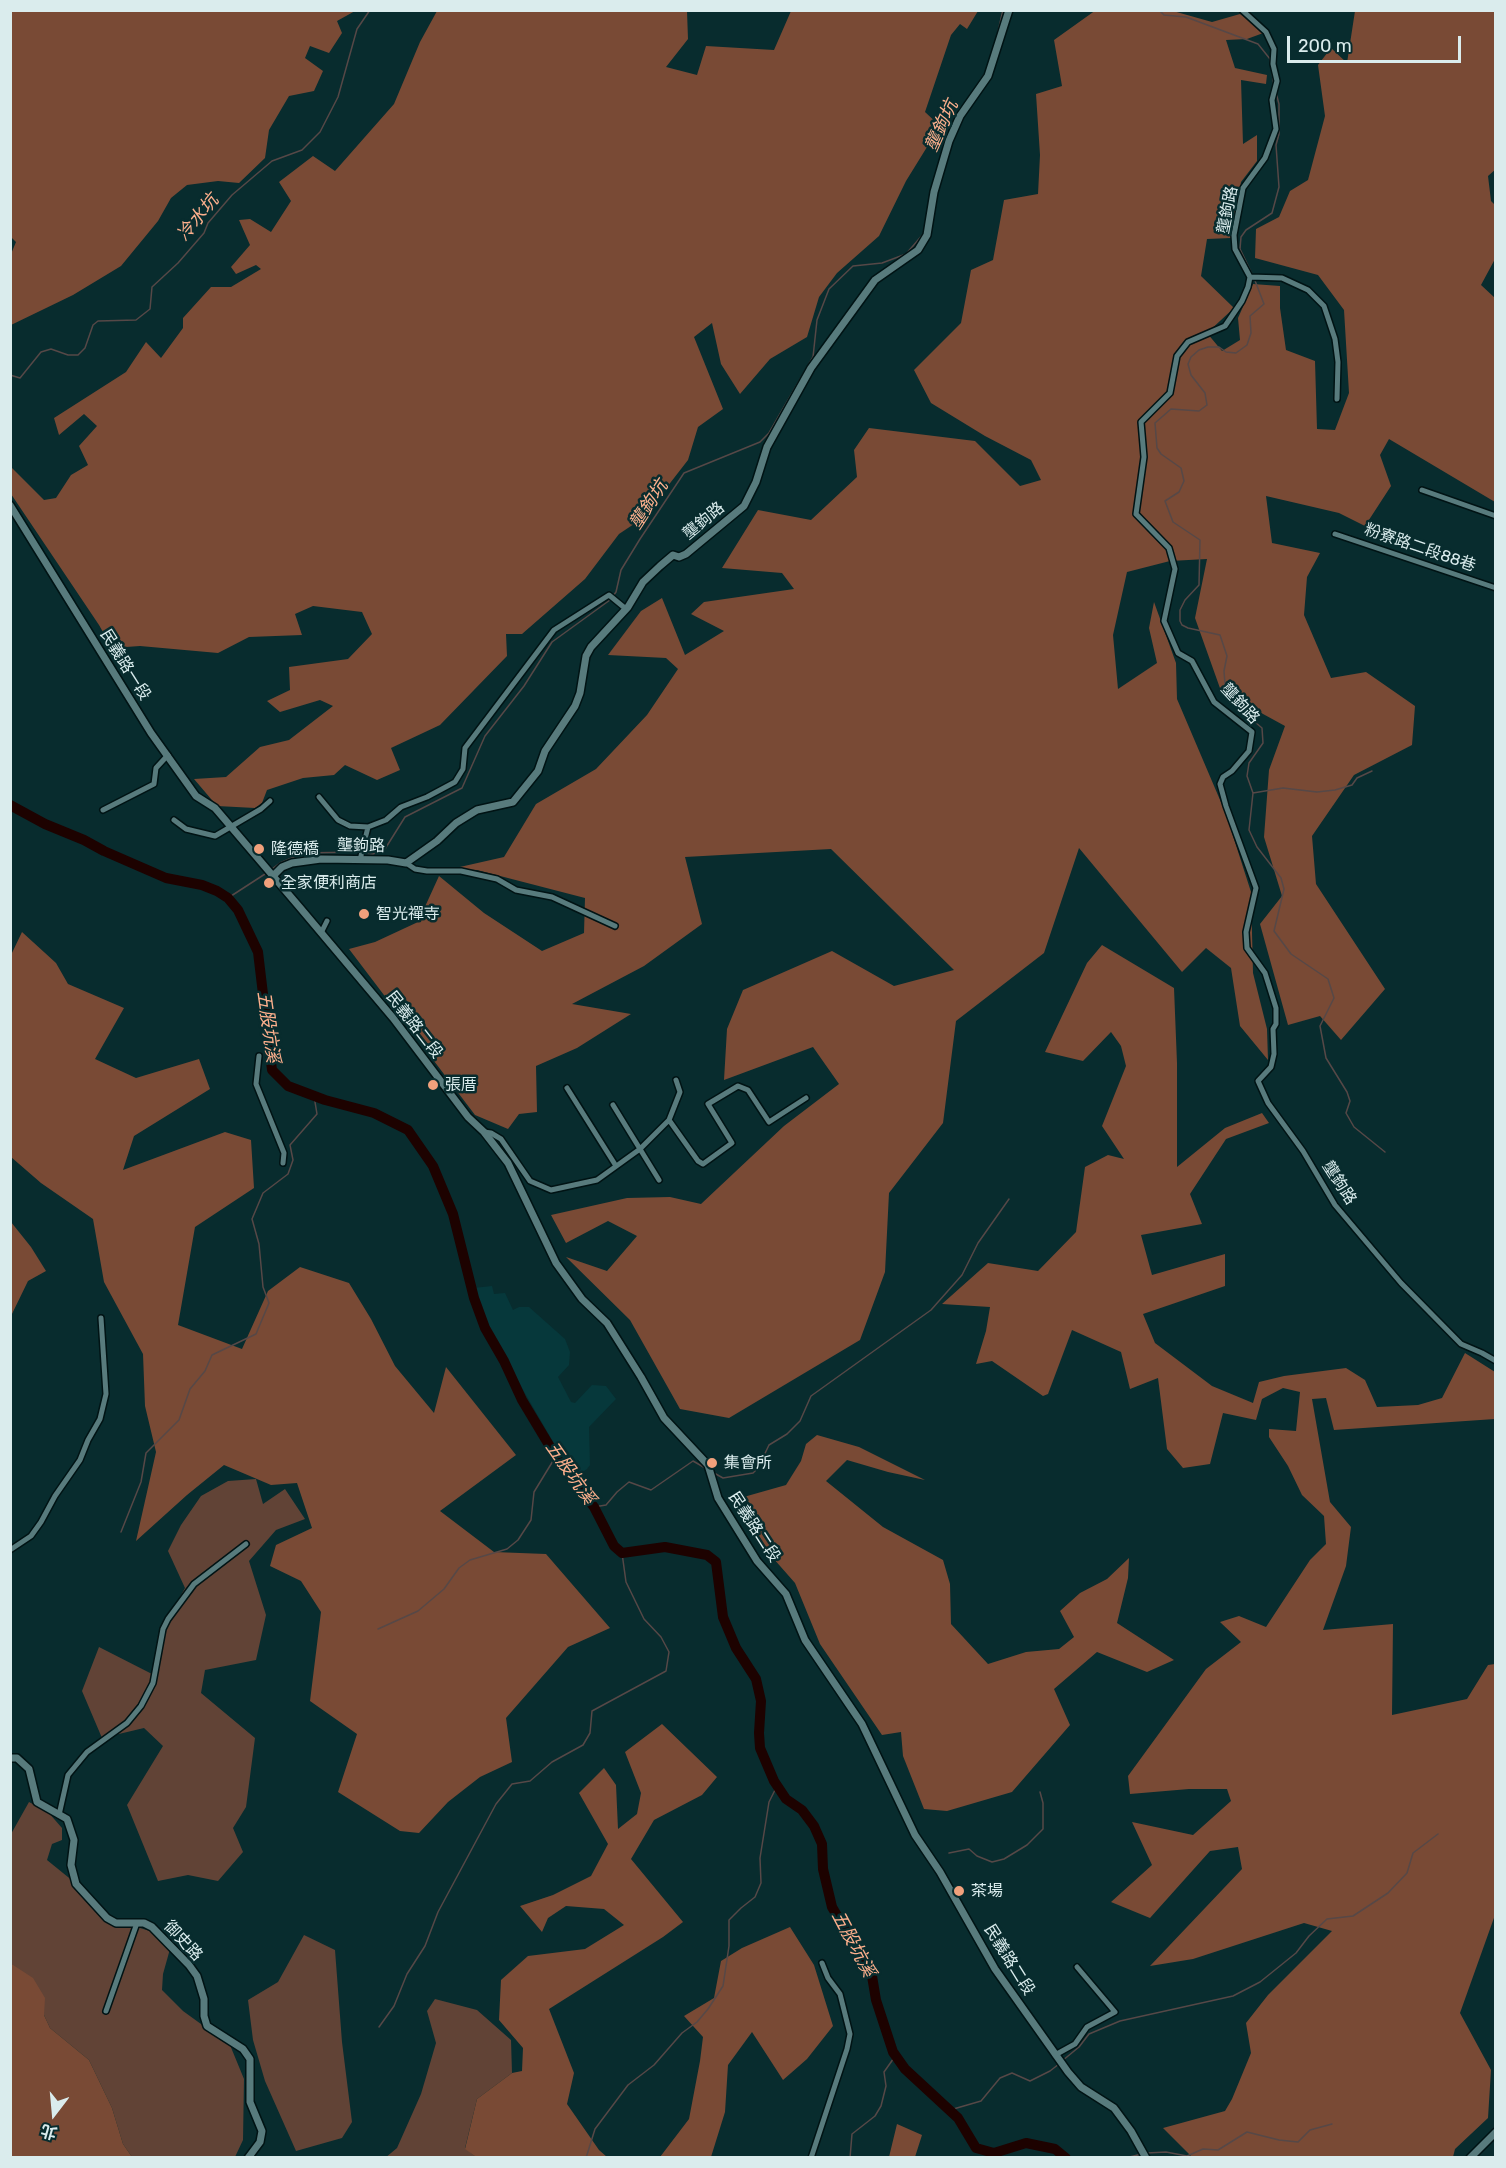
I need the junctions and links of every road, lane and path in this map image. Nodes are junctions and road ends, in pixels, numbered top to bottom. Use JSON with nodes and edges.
{"nodes":[{"id":1,"x":1009,"y":10,"type":"edge"},
{"id":2,"x":1242,"y":10,"type":"edge"},
{"id":3,"x":1250,"y":277,"type":"junction"},
{"id":4,"x":1337,"y":399,"type":"dead end"},
{"id":5,"x":1422,"y":490,"type":"dead end"},
{"id":6,"x":10,"y":505,"type":"edge"},
{"id":7,"x":1496,"y":516,"type":"edge"},
{"id":8,"x":1335,"y":534,"type":"dead end"},
{"id":9,"x":1496,"y":588,"type":"edge"},
{"id":10,"x":626,"y":609,"type":"junction"},
{"id":11,"x":168,"y":755,"type":"junction"},
{"id":12,"x":319,"y":797,"type":"dead end"},
{"id":13,"x":270,"y":801,"type":"dead end"},
{"id":14,"x":103,"y":810,"type":"dead end"},
{"id":15,"x":174,"y":820,"type":"dead end"},
{"id":16,"x":231,"y":826,"type":"junction"},
{"id":17,"x":368,"y":827,"type":"junction"},
{"id":18,"x":361,"y":855,"type":"junction"},
{"id":19,"x":406,"y":863,"type":"junction"},
{"id":20,"x":270,"y":872,"type":"junction"},
{"id":21,"x":327,"y":921,"type":"dead end"},
{"id":22,"x":615,"y":926,"type":"dead end"},
{"id":23,"x":321,"y":933,"type":"junction"},
{"id":24,"x":259,"y":1056,"type":"dead end"},
{"id":25,"x":676,"y":1080,"type":"dead end"},
{"id":26,"x":567,"y":1088,"type":"dead end"},
{"id":27,"x":806,"y":1098,"type":"dead end"},
{"id":28,"x":613,"y":1105,"type":"dead end"},
{"id":29,"x":669,"y":1120,"type":"junction"},
{"id":30,"x":484,"y":1132,"type":"junction"},
{"id":31,"x":640,"y":1149,"type":"junction"},
{"id":32,"x":283,"y":1163,"type":"dead end"},
{"id":33,"x":616,"y":1166,"type":"junction"},
{"id":34,"x":659,"y":1180,"type":"dead end"},
{"id":35,"x":101,"y":1318,"type":"dead end"},
{"id":36,"x":1496,"y":1361,"type":"edge"},
{"id":37,"x":246,"y":1544,"type":"dead end"},
{"id":38,"x":10,"y":1550,"type":"edge"},
{"id":39,"x":10,"y":1758,"type":"edge"},
{"id":40,"x":59,"y":1815,"type":"junction"},
{"id":41,"x":136,"y":1923,"type":"junction"},
{"id":42,"x":822,"y":1963,"type":"dead end"},
{"id":43,"x":1077,"y":1967,"type":"dead end"},
{"id":44,"x":106,"y":2011,"type":"dead end"},
{"id":45,"x":1059,"y":2060,"type":"junction"},
{"id":46,"x":1496,"y":2133,"type":"edge"},
{"id":47,"x":1144,"y":2155,"type":"edge"},
{"id":48,"x":248,"y":2157,"type":"edge"},
{"id":49,"x":811,"y":2157,"type":"edge"},
{"id":50,"x":1470,"y":2157,"type":"edge"}],
"edges":[{"from":1,"to":10,"type":"main road","name":"壟鉤路"},
{"from":2,"to":3,"type":"street","name":"壟鉤路"},
{"from":3,"to":4,"type":"street"},
{"from":3,"to":36,"type":"street","name":"壟鉤路"},
{"from":5,"to":7,"type":"street"},
{"from":6,"to":11,"type":"main road","name":"民義路一段"},
{"from":8,"to":9,"type":"street","name":"粉寮路二段88巷"},
{"from":10,"to":17,"type":"street"},
{"from":10,"to":19,"type":"main road","name":"壟鉤路"},
{"from":11,"to":14,"type":"street"},
{"from":11,"to":16,"type":"main road","name":"民義路一段"},
{"from":12,"to":17,"type":"street"},
{"from":13,"to":16,"type":"street"},
{"from":15,"to":16,"type":"street"},
{"from":16,"to":20,"type":"main road","name":"民義路二段"},
{"from":17,"to":18,"type":"street"},
{"from":18,"to":19,"type":"main road","name":"壟鉤路"},
{"from":18,"to":20,"type":"main road","name":"壟鉤路"},
{"from":19,"to":22,"type":"street"},
{"from":20,"to":23,"type":"main road","name":"民義路二段"},
{"from":21,"to":23,"type":"street"},
{"from":23,"to":30,"type":"main road","name":"民義路二段"},
{"from":24,"to":32,"type":"street"},
{"from":25,"to":29,"type":"street"},
{"from":26,"to":33,"type":"street"},
{"from":27,"to":29,"type":"street"},
{"from":28,"to":31,"type":"street"},
{"from":29,"to":31,"type":"street"},
{"from":30,"to":33,"type":"street"},
{"from":30,"to":45,"type":"main road","name":"民義路二段"},
{"from":31,"to":33,"type":"street"},
{"from":31,"to":34,"type":"street"},
{"from":35,"to":38,"type":"street"},
{"from":37,"to":40,"type":"street"},
{"from":39,"to":40,"type":"main road","name":"御史路"},
{"from":40,"to":41,"type":"main road","name":"御史路"},
{"from":41,"to":44,"type":"street"},
{"from":41,"to":48,"type":"main road","name":"御史路"},
{"from":42,"to":49,"type":"street"},
{"from":43,"to":45,"type":"street"},
{"from":45,"to":47,"type":"main road","name":"民義路二段"},
{"from":46,"to":50,"type":"main road"}]}
